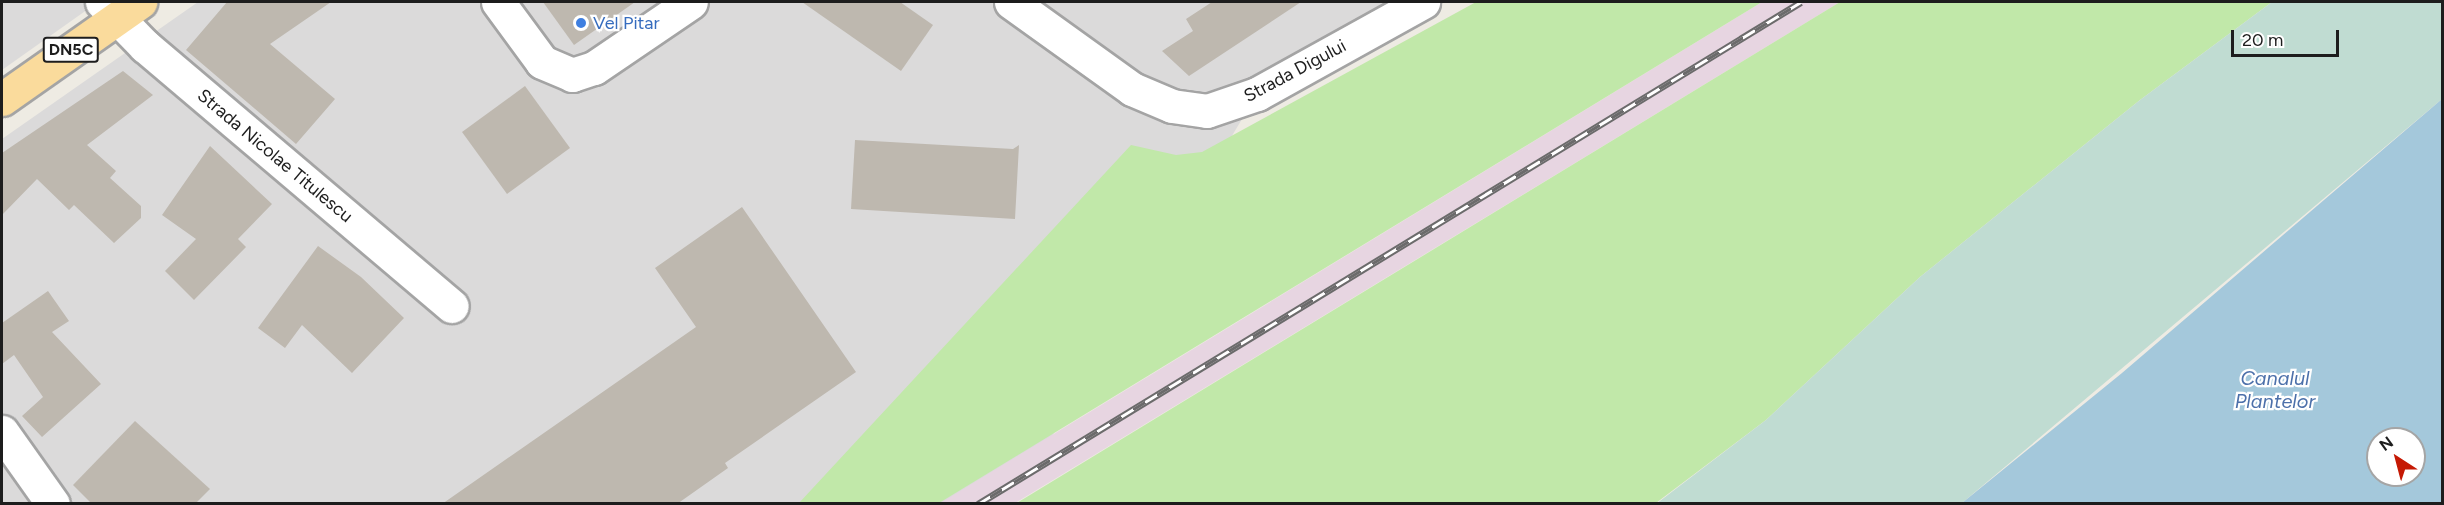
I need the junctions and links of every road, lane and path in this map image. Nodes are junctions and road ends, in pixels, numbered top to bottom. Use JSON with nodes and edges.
{"nodes":[{"id":1,"x":498,"y":2,"type":"edge"},
{"id":2,"x":691,"y":2,"type":"edge"},
{"id":3,"x":1011,"y":2,"type":"edge"},
{"id":4,"x":1423,"y":2,"type":"edge"},
{"id":5,"x":120,"y":7,"type":"edge"},
{"id":6,"x":2,"y":99,"type":"edge"},
{"id":7,"x":452,"y":306,"type":"dead end"},
{"id":8,"x":2,"y":432,"type":"edge"},
{"id":9,"x":53,"y":504,"type":"edge"}],
"edges":[{"from":1,"to":2,"type":"street"},
{"from":3,"to":4,"type":"street","name":"Strada Digului"},
{"from":5,"to":6,"type":"main road","number":"DN5C"},
{"from":5,"to":7,"type":"street","name":"Strada Nicolae Titulescu"},
{"from":8,"to":9,"type":"street"}]}
